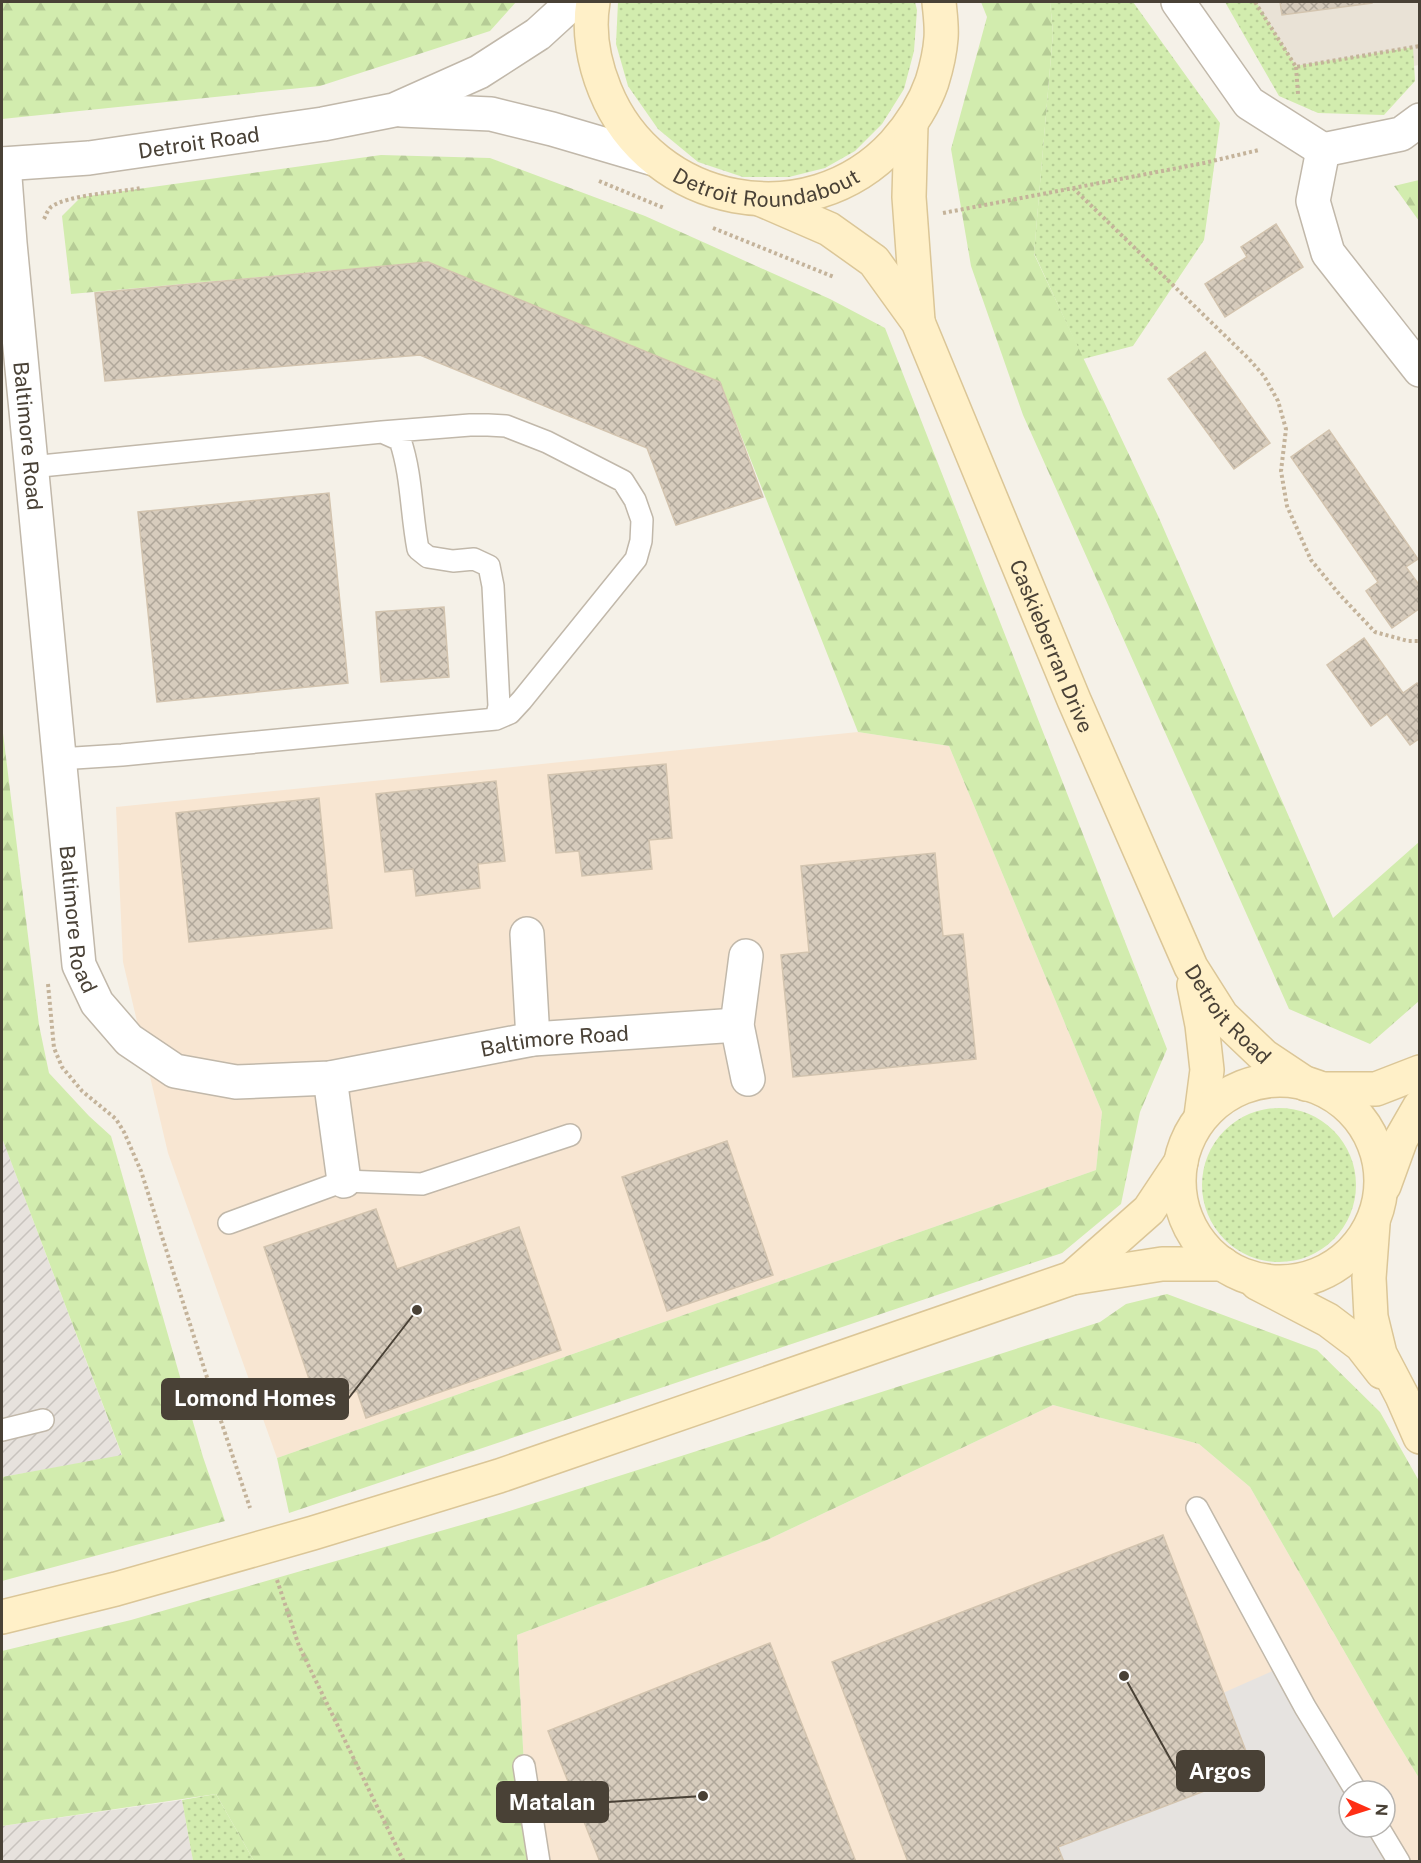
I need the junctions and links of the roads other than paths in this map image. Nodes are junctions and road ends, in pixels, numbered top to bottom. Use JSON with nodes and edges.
{"nodes":[{"id":1,"x":573,"y":2,"type":"edge"},
{"id":2,"x":594,"y":2,"type":"edge"},
{"id":3,"x":939,"y":2,"type":"edge"},
{"id":4,"x":1178,"y":2,"type":"edge"},
{"id":5,"x":394,"y":110,"type":"junction"},
{"id":6,"x":1419,"y":120,"type":"edge"},
{"id":7,"x":911,"y":125,"type":"junction"},
{"id":8,"x":1312,"y":143,"type":"junction"},
{"id":9,"x":654,"y":159,"type":"junction"},
{"id":10,"x":3,"y":164,"type":"edge"},
{"id":11,"x":762,"y":200,"type":"junction"},
{"id":12,"x":918,"y":322,"type":"junction"},
{"id":13,"x":1419,"y":370,"type":"edge"},
{"id":14,"x":382,"y":432,"type":"junction"},
{"id":15,"x":31,"y":467,"type":"junction"},
{"id":16,"x":496,"y":719,"type":"junction"},
{"id":17,"x":58,"y":759,"type":"junction"},
{"id":18,"x":527,"y":934,"type":"dead end"},
{"id":19,"x":746,"y":956,"type":"dead end"},
{"id":20,"x":1191,"y":967,"type":"junction"},
{"id":21,"x":737,"y":1025,"type":"junction"},
{"id":22,"x":533,"y":1040,"type":"junction"},
{"id":23,"x":1419,"y":1072,"type":"edge"},
{"id":24,"x":330,"y":1078,"type":"junction"},
{"id":25,"x":748,"y":1079,"type":"dead end"},
{"id":26,"x":1315,"y":1086,"type":"junction"},
{"id":27,"x":1419,"y":1106,"type":"edge"},
{"id":28,"x":1201,"y":1116,"type":"junction"},
{"id":29,"x":570,"y":1135,"type":"dead end"},
{"id":30,"x":1182,"y":1161,"type":"junction"},
{"id":31,"x":344,"y":1181,"type":"junction"},
{"id":32,"x":1378,"y":1207,"type":"junction"},
{"id":33,"x":229,"y":1223,"type":"dead end"},
{"id":34,"x":1232,"y":1270,"type":"junction"},
{"id":35,"x":1072,"y":1278,"type":"junction"},
{"id":36,"x":1402,"y":1396,"type":"junction"},
{"id":37,"x":43,"y":1420,"type":"dead end"},
{"id":38,"x":2,"y":1430,"type":"edge"},
{"id":39,"x":1419,"y":1437,"type":"edge"},
{"id":40,"x":1197,"y":1508,"type":"dead end"},
{"id":41,"x":2,"y":1617,"type":"edge"},
{"id":42,"x":524,"y":1766,"type":"dead end"},
{"id":43,"x":1349,"y":1779,"type":"edge"},
{"id":44,"x":1385,"y":1839,"type":"edge"},
{"id":45,"x":539,"y":1862,"type":"edge"},
{"id":46,"x":1399,"y":1862,"type":"edge"}],
"edges":[{"from":1,"to":5,"type":"street","name":"Detroit Road"},
{"from":2,"to":9,"type":"street","name":"Detroit Roundabout"},
{"from":3,"to":7,"type":"street","name":"Detroit Roundabout"},
{"from":4,"to":8,"type":"street"},
{"from":5,"to":9,"type":"street","name":"Detroit Road"},
{"from":5,"to":10,"type":"street","name":"Detroit Road"},
{"from":6,"to":8,"type":"street"},
{"from":7,"to":11,"type":"street","name":"Detroit Roundabout"},
{"from":7,"to":12,"type":"street","name":"Caskieberran Drive"},
{"from":8,"to":13,"type":"street"},
{"from":9,"to":11,"type":"street","name":"Detroit Roundabout"},
{"from":10,"to":15,"type":"street","name":"Baltimore Road"},
{"from":11,"to":12,"type":"street","name":"Caskieberran Drive"},
{"from":12,"to":20,"type":"street","name":"Caskieberran Drive"},
{"from":14,"to":15,"type":"lane"},
{"from":14,"to":16,"type":"lane"},
{"from":14,"to":16,"type":"lane"},
{"from":15,"to":17,"type":"street","name":"Baltimore Road"},
{"from":16,"to":17,"type":"lane"},
{"from":17,"to":24,"type":"street","name":"Baltimore Road"},
{"from":18,"to":22,"type":"street"},
{"from":19,"to":21,"type":"street"},
{"from":20,"to":26,"type":"street","name":"Detroit Road"},
{"from":20,"to":28,"type":"street","name":"Detroit Road"},
{"from":21,"to":22,"type":"street","name":"Baltimore Road"},
{"from":21,"to":25,"type":"street"},
{"from":22,"to":24,"type":"street","name":"Baltimore Road"},
{"from":23,"to":26,"type":"street"},
{"from":24,"to":31,"type":"street"},
{"from":26,"to":28,"type":"street"},
{"from":26,"to":32,"type":"street"},
{"from":27,"to":32,"type":"street"},
{"from":28,"to":30,"type":"street"},
{"from":29,"to":31,"type":"lane"},
{"from":30,"to":34,"type":"street"},
{"from":30,"to":35,"type":"street"},
{"from":31,"to":33,"type":"lane"},
{"from":32,"to":34,"type":"street"},
{"from":32,"to":36,"type":"street"},
{"from":34,"to":35,"type":"street"},
{"from":34,"to":36,"type":"street"},
{"from":35,"to":41,"type":"street"},
{"from":36,"to":39,"type":"street"},
{"from":37,"to":38,"type":"lane"},
{"from":40,"to":43,"type":"lane"},
{"from":42,"to":45,"type":"lane"},
{"from":44,"to":46,"type":"lane"}]}
